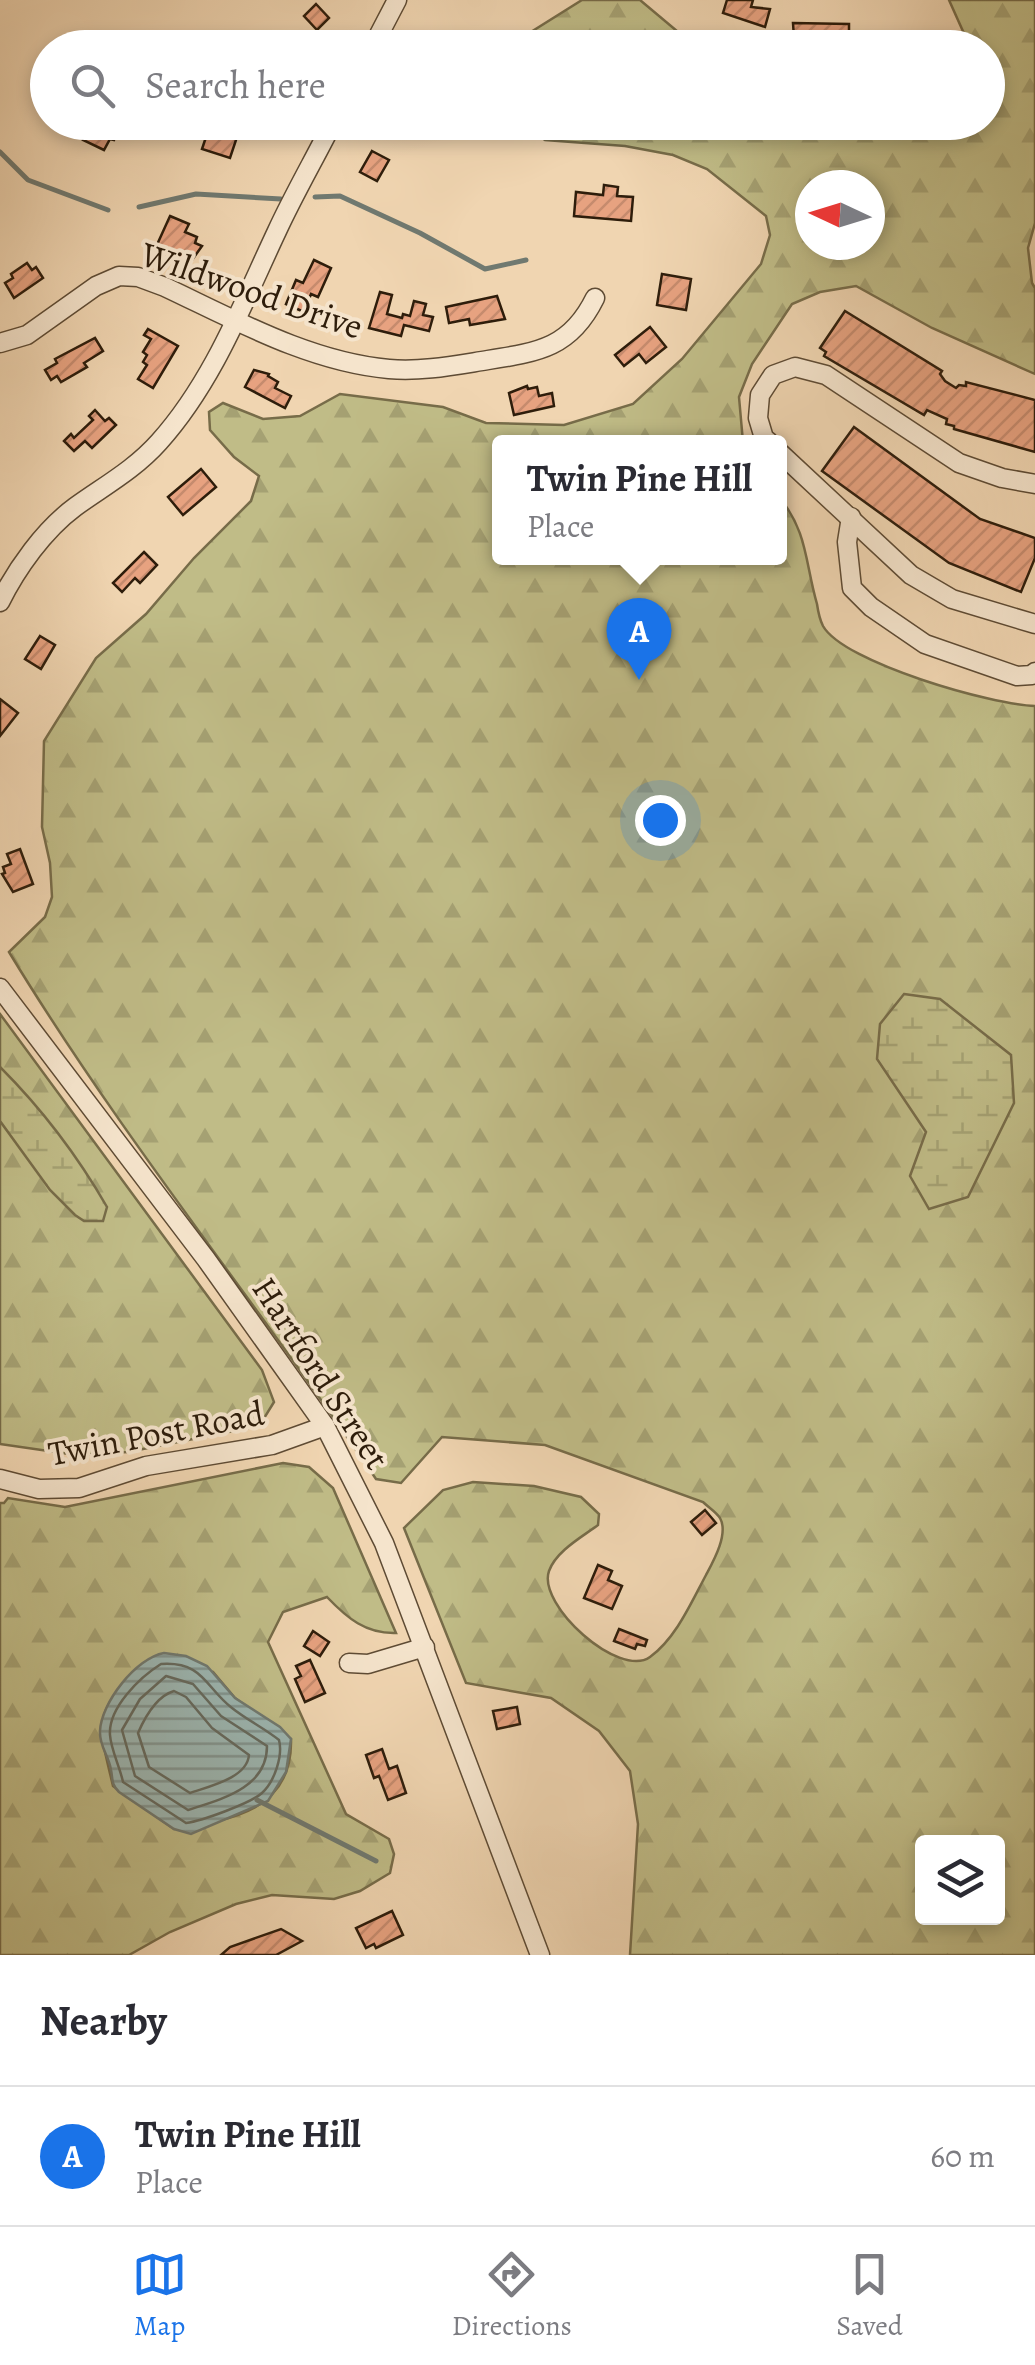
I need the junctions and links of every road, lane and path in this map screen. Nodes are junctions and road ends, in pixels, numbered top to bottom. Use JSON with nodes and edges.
{"nodes":[{"id":1,"x":397,"y":0,"type":"edge"},
{"id":2,"x":381,"y":30,"type":"edge"},
{"id":3,"x":324,"y":140,"type":"edge"},
{"id":4,"x":595,"y":298,"type":"dead end"},
{"id":5,"x":236,"y":320,"type":"junction"},
{"id":6,"x":0,"y":343,"type":"edge"},
{"id":7,"x":766,"y":435,"type":"edge"},
{"id":8,"x":787,"y":459,"type":"edge"},
{"id":9,"x":1035,"y":484,"type":"edge"},
{"id":10,"x":851,"y":518,"type":"junction"},
{"id":11,"x":0,"y":602,"type":"edge"},
{"id":12,"x":1035,"y":624,"type":"edge"},
{"id":13,"x":1035,"y":672,"type":"edge"},
{"id":14,"x":0,"y":988,"type":"edge"},
{"id":15,"x":325,"y":1426,"type":"junction"},
{"id":16,"x":0,"y":1479,"type":"edge"},
{"id":17,"x":425,"y":1647,"type":"junction"},
{"id":18,"x":349,"y":1663,"type":"dead end"},
{"id":19,"x":539,"y":1955,"type":"edge"}],
"edges":[{"from":1,"to":2,"type":"street"},
{"from":3,"to":5,"type":"street"},
{"from":4,"to":5,"type":"street","name":"Wildwood Drive"},
{"from":5,"to":6,"type":"street","name":"Wildwood Drive"},
{"from":5,"to":11,"type":"street"},
{"from":7,"to":9,"type":"street"},
{"from":8,"to":10,"type":"street"},
{"from":10,"to":12,"type":"street"},
{"from":10,"to":13,"type":"street"},
{"from":14,"to":15,"type":"street","name":"Hartford Street"},
{"from":15,"to":16,"type":"street","name":"Twin Post Road"},
{"from":15,"to":17,"type":"street","name":"Hartford Street"},
{"from":17,"to":18,"type":"street"},
{"from":17,"to":19,"type":"street","name":"Hartford Street"}]}
